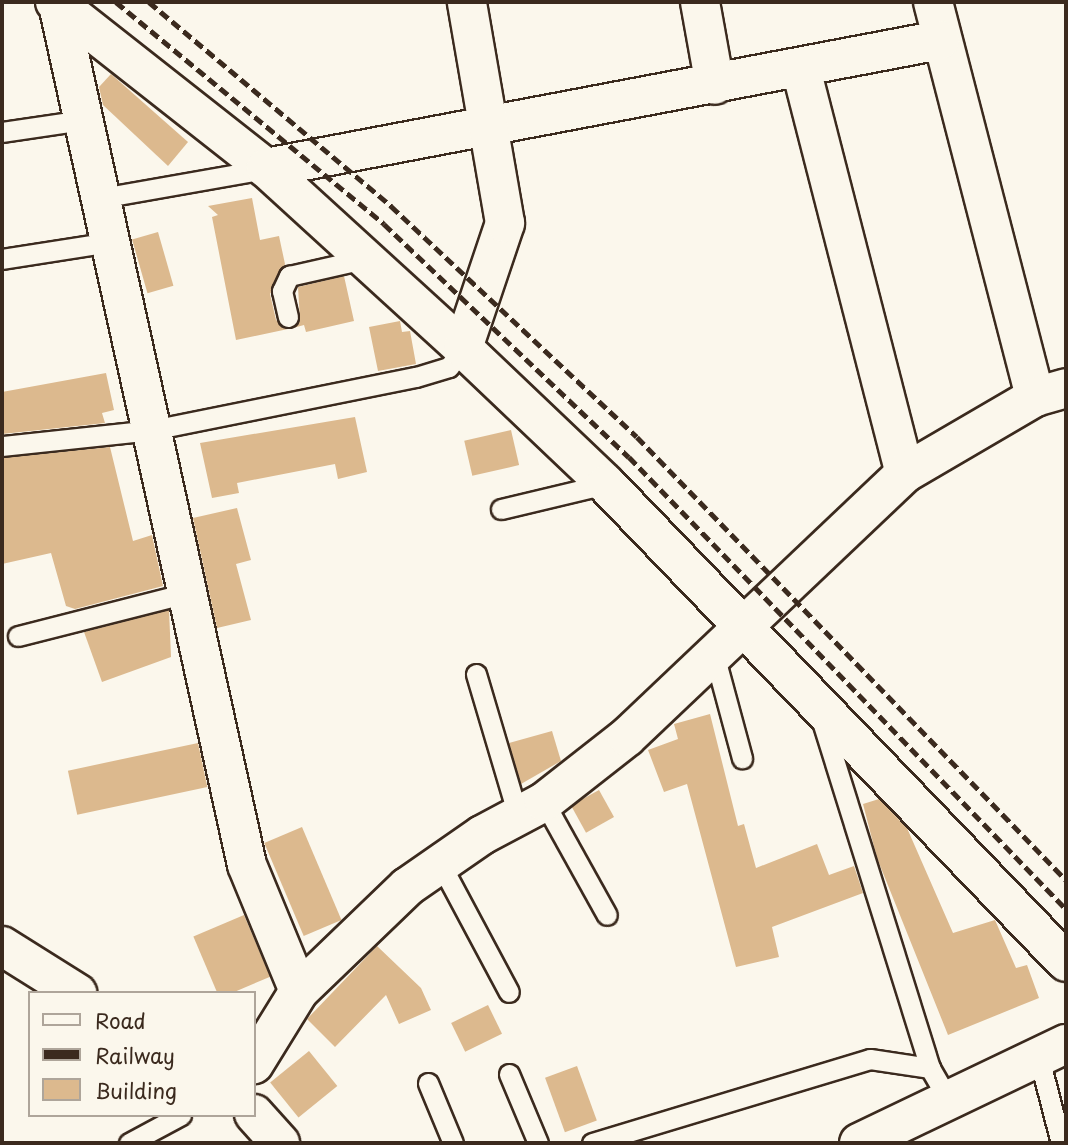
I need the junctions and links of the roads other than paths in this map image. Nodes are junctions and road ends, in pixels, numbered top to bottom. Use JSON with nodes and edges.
{"nodes":[{"id":1,"x":467,"y":2,"type":"edge"},
{"id":2,"x":700,"y":2,"type":"edge"},
{"id":3,"x":933,"y":2,"type":"edge"},
{"id":4,"x":56,"y":3,"type":"edge"},
{"id":5,"x":940,"y":40,"type":"junction"},
{"id":6,"x":801,"y":69,"type":"junction"},
{"id":7,"x":715,"y":85,"type":"junction"},
{"id":8,"x":83,"y":120,"type":"junction"},
{"id":9,"x":487,"y":127,"type":"junction"},
{"id":10,"x":2,"y":132,"type":"edge"},
{"id":11,"x":266,"y":169,"type":"junction"},
{"id":12,"x":102,"y":198,"type":"junction"},
{"id":13,"x":110,"y":242,"type":"junction"},
{"id":14,"x":2,"y":258,"type":"edge"},
{"id":15,"x":364,"y":258,"type":"junction"},
{"id":16,"x":288,"y":317,"type":"dead end"},
{"id":17,"x":463,"y":348,"type":"junction"},
{"id":18,"x":1051,"y":392,"type":"edge"},
{"id":19,"x":152,"y":430,"type":"junction"},
{"id":20,"x":2,"y":446,"type":"edge"},
{"id":21,"x":905,"y":472,"type":"junction"},
{"id":22,"x":606,"y":484,"type":"junction"},
{"id":23,"x":501,"y":509,"type":"dead end"},
{"id":24,"x":187,"y":593,"type":"junction"},
{"id":25,"x":747,"y":628,"type":"junction"},
{"id":26,"x":18,"y":636,"type":"dead end"},
{"id":27,"x":715,"y":658,"type":"junction"},
{"id":28,"x":476,"y":674,"type":"dead end"},
{"id":29,"x":816,"y":701,"type":"junction"},
{"id":30,"x":742,"y":758,"type":"dead end"},
{"id":31,"x":531,"y":809,"type":"junction"},
{"id":32,"x":440,"y":863,"type":"junction"},
{"id":33,"x":607,"y":915,"type":"dead end"},
{"id":34,"x":2,"y":946,"type":"edge"},
{"id":35,"x":1066,"y":962,"type":"edge"},
{"id":36,"x":74,"y":991,"type":"edge"},
{"id":37,"x":299,"y":991,"type":"junction"},
{"id":38,"x":509,"y":992,"type":"dead end"},
{"id":39,"x":1053,"y":1051,"type":"edge"},
{"id":40,"x":256,"y":1061,"type":"edge"},
{"id":41,"x":930,"y":1068,"type":"junction"},
{"id":42,"x":509,"y":1074,"type":"dead end"},
{"id":43,"x":428,"y":1083,"type":"dead end"},
{"id":44,"x":950,"y":1102,"type":"junction"},
{"id":45,"x":256,"y":1116,"type":"edge"},
{"id":46,"x":177,"y":1117,"type":"edge"},
{"id":47,"x":129,"y":1143,"type":"edge"},
{"id":48,"x":280,"y":1143,"type":"edge"},
{"id":49,"x":453,"y":1143,"type":"edge"},
{"id":50,"x":538,"y":1143,"type":"edge"},
{"id":51,"x":592,"y":1143,"type":"edge"},
{"id":52,"x":859,"y":1143,"type":"edge"},
{"id":53,"x":1061,"y":1143,"type":"edge"}],
"edges":[{"from":1,"to":9,"type":"street"},
{"from":2,"to":7,"type":"street"},
{"from":3,"to":5,"type":"street"},
{"from":4,"to":8,"type":"street"},
{"from":4,"to":11,"type":"street"},
{"from":5,"to":6,"type":"street"},
{"from":5,"to":18,"type":"street"},
{"from":6,"to":7,"type":"street"},
{"from":6,"to":21,"type":"street"},
{"from":7,"to":9,"type":"street"},
{"from":8,"to":10,"type":"lane"},
{"from":8,"to":12,"type":"street"},
{"from":9,"to":11,"type":"street"},
{"from":9,"to":17,"type":"street"},
{"from":11,"to":12,"type":"lane"},
{"from":11,"to":15,"type":"street"},
{"from":12,"to":13,"type":"street"},
{"from":13,"to":14,"type":"lane"},
{"from":13,"to":19,"type":"street"},
{"from":15,"to":16,"type":"lane"},
{"from":15,"to":17,"type":"street"},
{"from":17,"to":19,"type":"lane"},
{"from":17,"to":22,"type":"street"},
{"from":18,"to":21,"type":"street"},
{"from":19,"to":20,"type":"lane"},
{"from":19,"to":24,"type":"street"},
{"from":21,"to":25,"type":"street"},
{"from":22,"to":23,"type":"lane"},
{"from":22,"to":25,"type":"street"},
{"from":24,"to":26,"type":"lane"},
{"from":24,"to":37,"type":"street"},
{"from":25,"to":27,"type":"street"},
{"from":25,"to":29,"type":"street"},
{"from":27,"to":30,"type":"lane"},
{"from":27,"to":31,"type":"street"},
{"from":28,"to":31,"type":"lane"},
{"from":29,"to":35,"type":"street"},
{"from":29,"to":41,"type":"lane"},
{"from":31,"to":32,"type":"street"},
{"from":31,"to":33,"type":"lane"},
{"from":32,"to":37,"type":"street"},
{"from":32,"to":38,"type":"lane"},
{"from":34,"to":36,"type":"street"},
{"from":37,"to":40,"type":"street"},
{"from":39,"to":44,"type":"street"},
{"from":39,"to":53,"type":"lane"},
{"from":41,"to":44,"type":"lane"},
{"from":41,"to":51,"type":"lane"},
{"from":42,"to":50,"type":"lane"},
{"from":43,"to":49,"type":"lane"},
{"from":44,"to":52,"type":"street"},
{"from":45,"to":48,"type":"street"},
{"from":46,"to":47,"type":"lane"}]}
